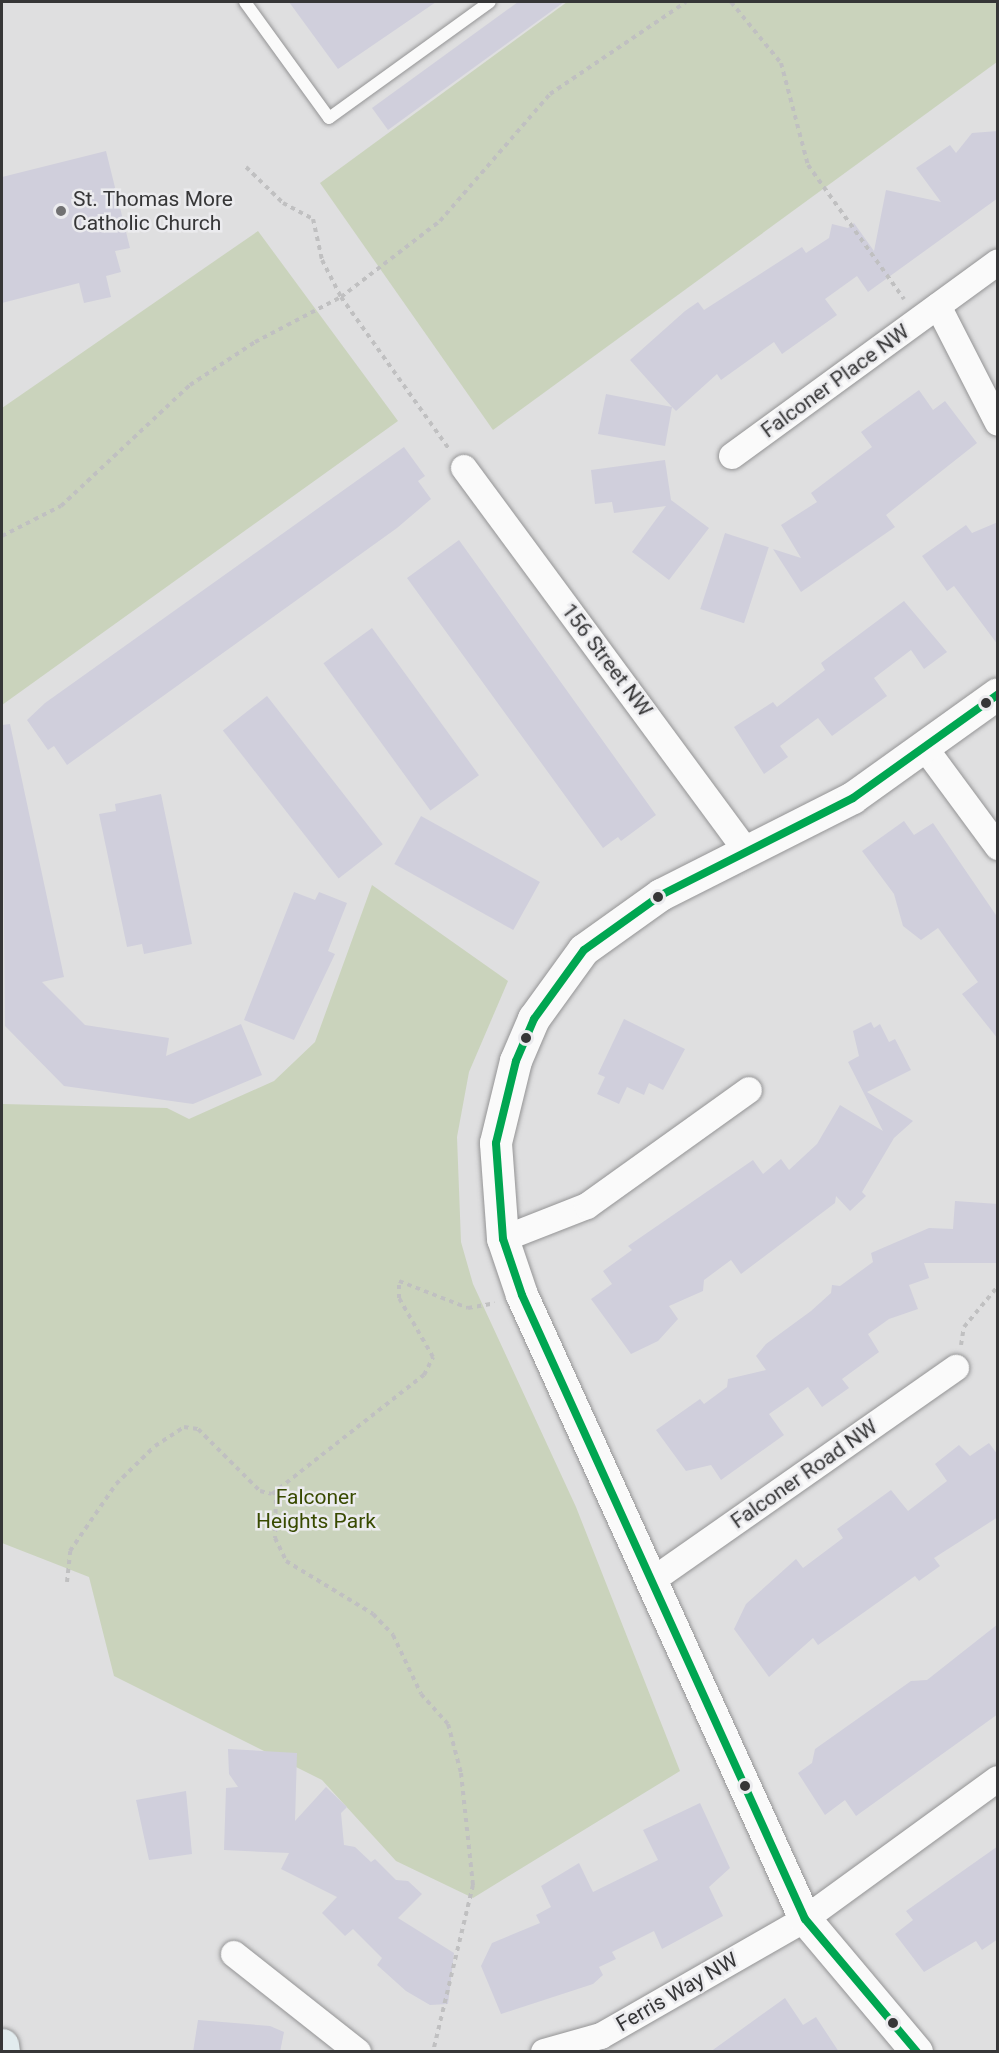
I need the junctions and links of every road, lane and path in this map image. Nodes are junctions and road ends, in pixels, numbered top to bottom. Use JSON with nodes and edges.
{"nodes":[{"id":1,"x":245,"y":2,"type":"edge"},
{"id":2,"x":490,"y":2,"type":"edge"},
{"id":3,"x":686,"y":2,"type":"edge"},
{"id":4,"x":731,"y":2,"type":"edge"},
{"id":5,"x":246,"y":167,"type":"dead end"},
{"id":6,"x":998,"y":262,"type":"edge"},
{"id":7,"x":341,"y":297,"type":"junction"},
{"id":8,"x":928,"y":313,"type":"junction"},
{"id":9,"x":998,"y":423,"type":"edge"},
{"id":10,"x":732,"y":456,"type":"dead end"},
{"id":11,"x":464,"y":468,"type":"joint"},
{"id":12,"x":2,"y":536,"type":"edge"},
{"id":13,"x":998,"y":694,"type":"edge"},
{"id":14,"x":925,"y":747,"type":"junction"},
{"id":15,"x":998,"y":847,"type":"edge"},
{"id":16,"x":748,"y":853,"type":"junction"},
{"id":17,"x":749,"y":1090,"type":"dead end"},
{"id":18,"x":503,"y":1239,"type":"junction"},
{"id":19,"x":998,"y":1286,"type":"edge"},
{"id":20,"x":522,"y":1295,"type":"junction"},
{"id":21,"x":956,"y":1368,"type":"joint"},
{"id":22,"x":276,"y":1491,"type":"junction"},
{"id":23,"x":652,"y":1580,"type":"junction"},
{"id":24,"x":67,"y":1582,"type":"dead end"},
{"id":25,"x":998,"y":1779,"type":"edge"},
{"id":26,"x":805,"y":1919,"type":"junction"},
{"id":27,"x":234,"y":1954,"type":"dead end"},
{"id":28,"x":2,"y":2045,"type":"edge"},
{"id":29,"x":3,"y":2052,"type":"edge"},
{"id":30,"x":358,"y":2052,"type":"edge"},
{"id":31,"x":433,"y":2052,"type":"edge"},
{"id":32,"x":544,"y":2052,"type":"edge"},
{"id":33,"x":917,"y":2052,"type":"edge"}],
"edges":[{"from":1,"to":2,"type":"lane"},
{"from":3,"to":7,"type":"path"},
{"from":4,"to":8,"type":"path"},
{"from":5,"to":7,"type":"path"},
{"from":6,"to":8,"type":"street","name":"Falconer Place NW"},
{"from":7,"to":11,"type":"path"},
{"from":7,"to":12,"type":"path"},
{"from":8,"to":9,"type":"street"},
{"from":8,"to":10,"type":"street","name":"Falconer Place NW"},
{"from":11,"to":16,"type":"street","name":"156 Street NW"},
{"from":13,"to":14,"type":"street"},
{"from":14,"to":15,"type":"street"},
{"from":14,"to":16,"type":"street"},
{"from":16,"to":18,"type":"street"},
{"from":17,"to":18,"type":"street"},
{"from":18,"to":20,"type":"street"},
{"from":19,"to":21,"type":"path"},
{"from":20,"to":22,"type":"path"},
{"from":20,"to":23,"type":"street"},
{"from":21,"to":23,"type":"street","name":"Falconer Road NW"},
{"from":22,"to":24,"type":"path"},
{"from":22,"to":31,"type":"path"},
{"from":23,"to":26,"type":"street"},
{"from":25,"to":26,"type":"street"},
{"from":26,"to":32,"type":"street","name":"Ferris Way NW"},
{"from":26,"to":33,"type":"street"},
{"from":27,"to":30,"type":"street"},
{"from":28,"to":29,"type":"main road"}]}
